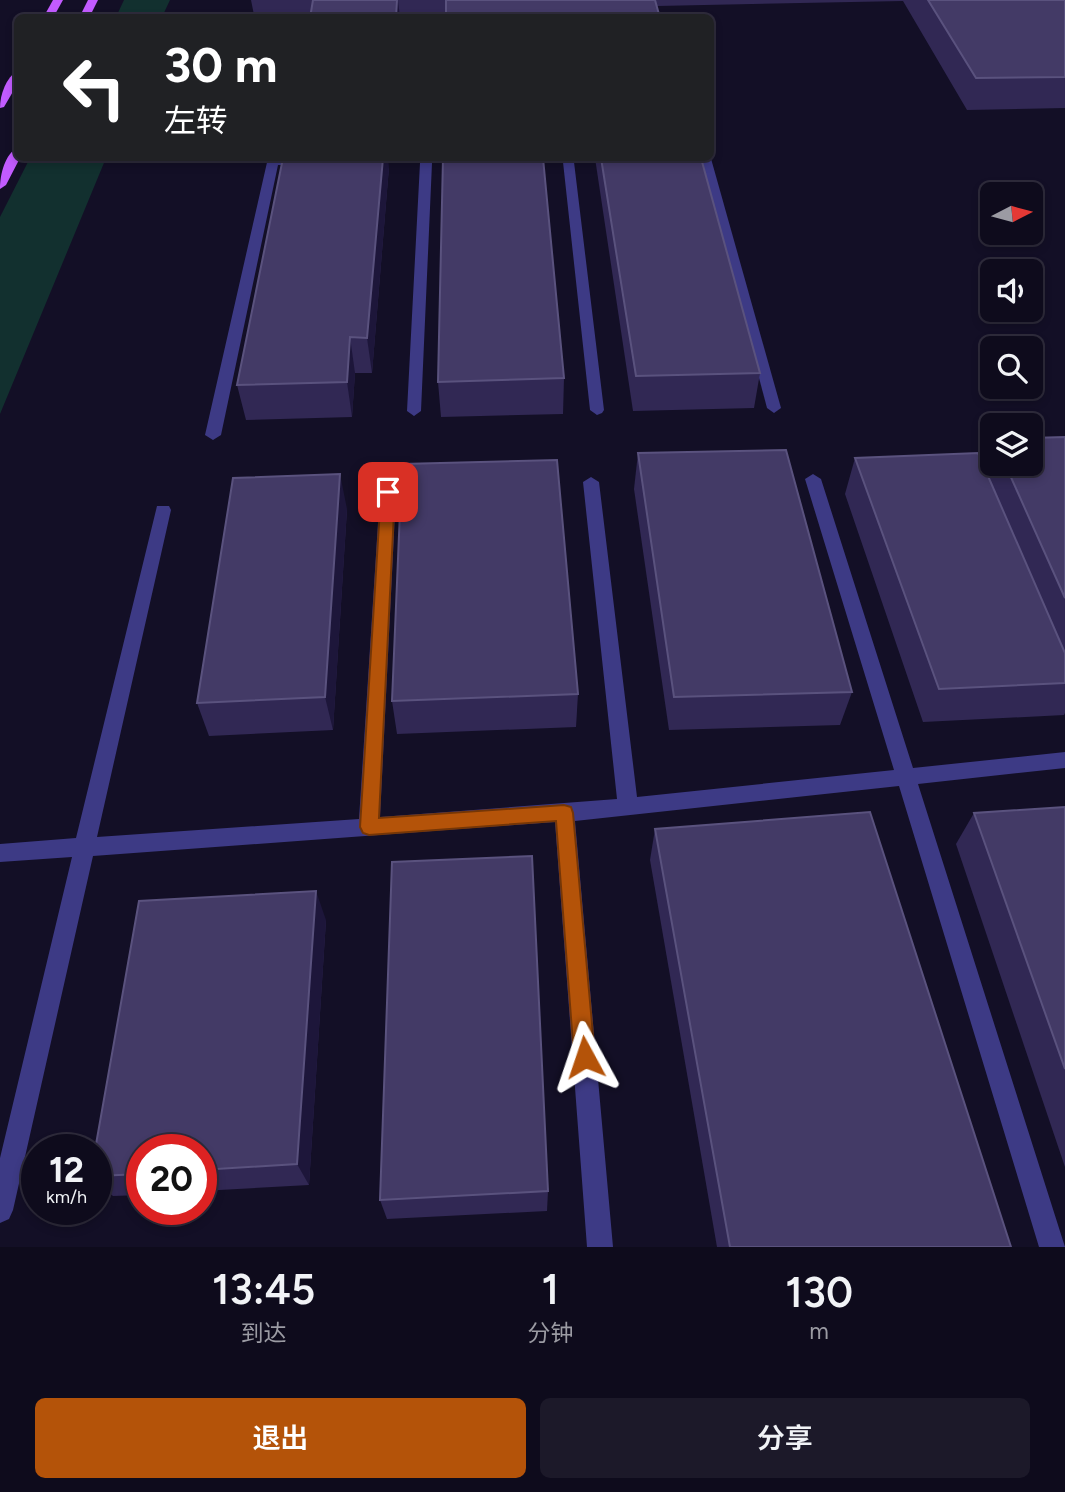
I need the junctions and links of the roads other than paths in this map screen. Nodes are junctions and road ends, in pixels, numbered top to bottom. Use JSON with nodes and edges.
{"nodes":[{"id":1,"x":14,"y":80,"type":"edge"},
{"id":2,"x":0,"y":105,"type":"edge"},
{"id":3,"x":14,"y":158,"type":"edge"},
{"id":4,"x":274,"y":161,"type":"edge"},
{"id":5,"x":294,"y":161,"type":"edge"},
{"id":6,"x":426,"y":161,"type":"edge"},
{"id":7,"x":568,"y":161,"type":"edge"},
{"id":8,"x":708,"y":161,"type":"edge"},
{"id":9,"x":315,"y":162,"type":"edge"},
{"id":10,"x":0,"y":185,"type":"edge"},
{"id":11,"x":774,"y":408,"type":"dead end"},
{"id":12,"x":597,"y":410,"type":"dead end"},
{"id":13,"x":414,"y":411,"type":"dead end"},
{"id":14,"x":213,"y":435,"type":"dead end"},
{"id":15,"x":813,"y":479,"type":"dead end"},
{"id":16,"x":592,"y":482,"type":"dead end"},
{"id":17,"x":388,"y":492,"type":"dead end"},
{"id":18,"x":163,"y":510,"type":"dead end"},
{"id":19,"x":1065,"y":760,"type":"edge"},
{"id":20,"x":906,"y":778,"type":"junction"},
{"id":21,"x":628,"y":806,"type":"junction"},
{"id":22,"x":564,"y":813,"type":"junction"},
{"id":23,"x":369,"y":827,"type":"junction"},
{"id":24,"x":85,"y":848,"type":"junction"},
{"id":25,"x":0,"y":853,"type":"edge"},
{"id":26,"x":0,"y":1210,"type":"edge"},
{"id":27,"x":600,"y":1247,"type":"edge"},
{"id":28,"x":1052,"y":1247,"type":"edge"}],
"edges":[{"from":1,"to":2,"type":"main road"},
{"from":3,"to":10,"type":"main road"},
{"from":4,"to":14,"type":"lane"},
{"from":5,"to":9,"type":"lane"},
{"from":6,"to":13,"type":"lane"},
{"from":7,"to":12,"type":"lane"},
{"from":8,"to":11,"type":"lane"},
{"from":15,"to":20,"type":"lane"},
{"from":16,"to":21,"type":"lane"},
{"from":17,"to":23,"type":"lane"},
{"from":18,"to":24,"type":"lane"},
{"from":19,"to":20,"type":"lane"},
{"from":20,"to":21,"type":"lane"},
{"from":20,"to":28,"type":"lane"},
{"from":21,"to":22,"type":"lane"},
{"from":22,"to":23,"type":"lane"},
{"from":22,"to":27,"type":"lane"},
{"from":23,"to":24,"type":"lane"},
{"from":24,"to":25,"type":"lane"},
{"from":24,"to":26,"type":"lane"}]}
